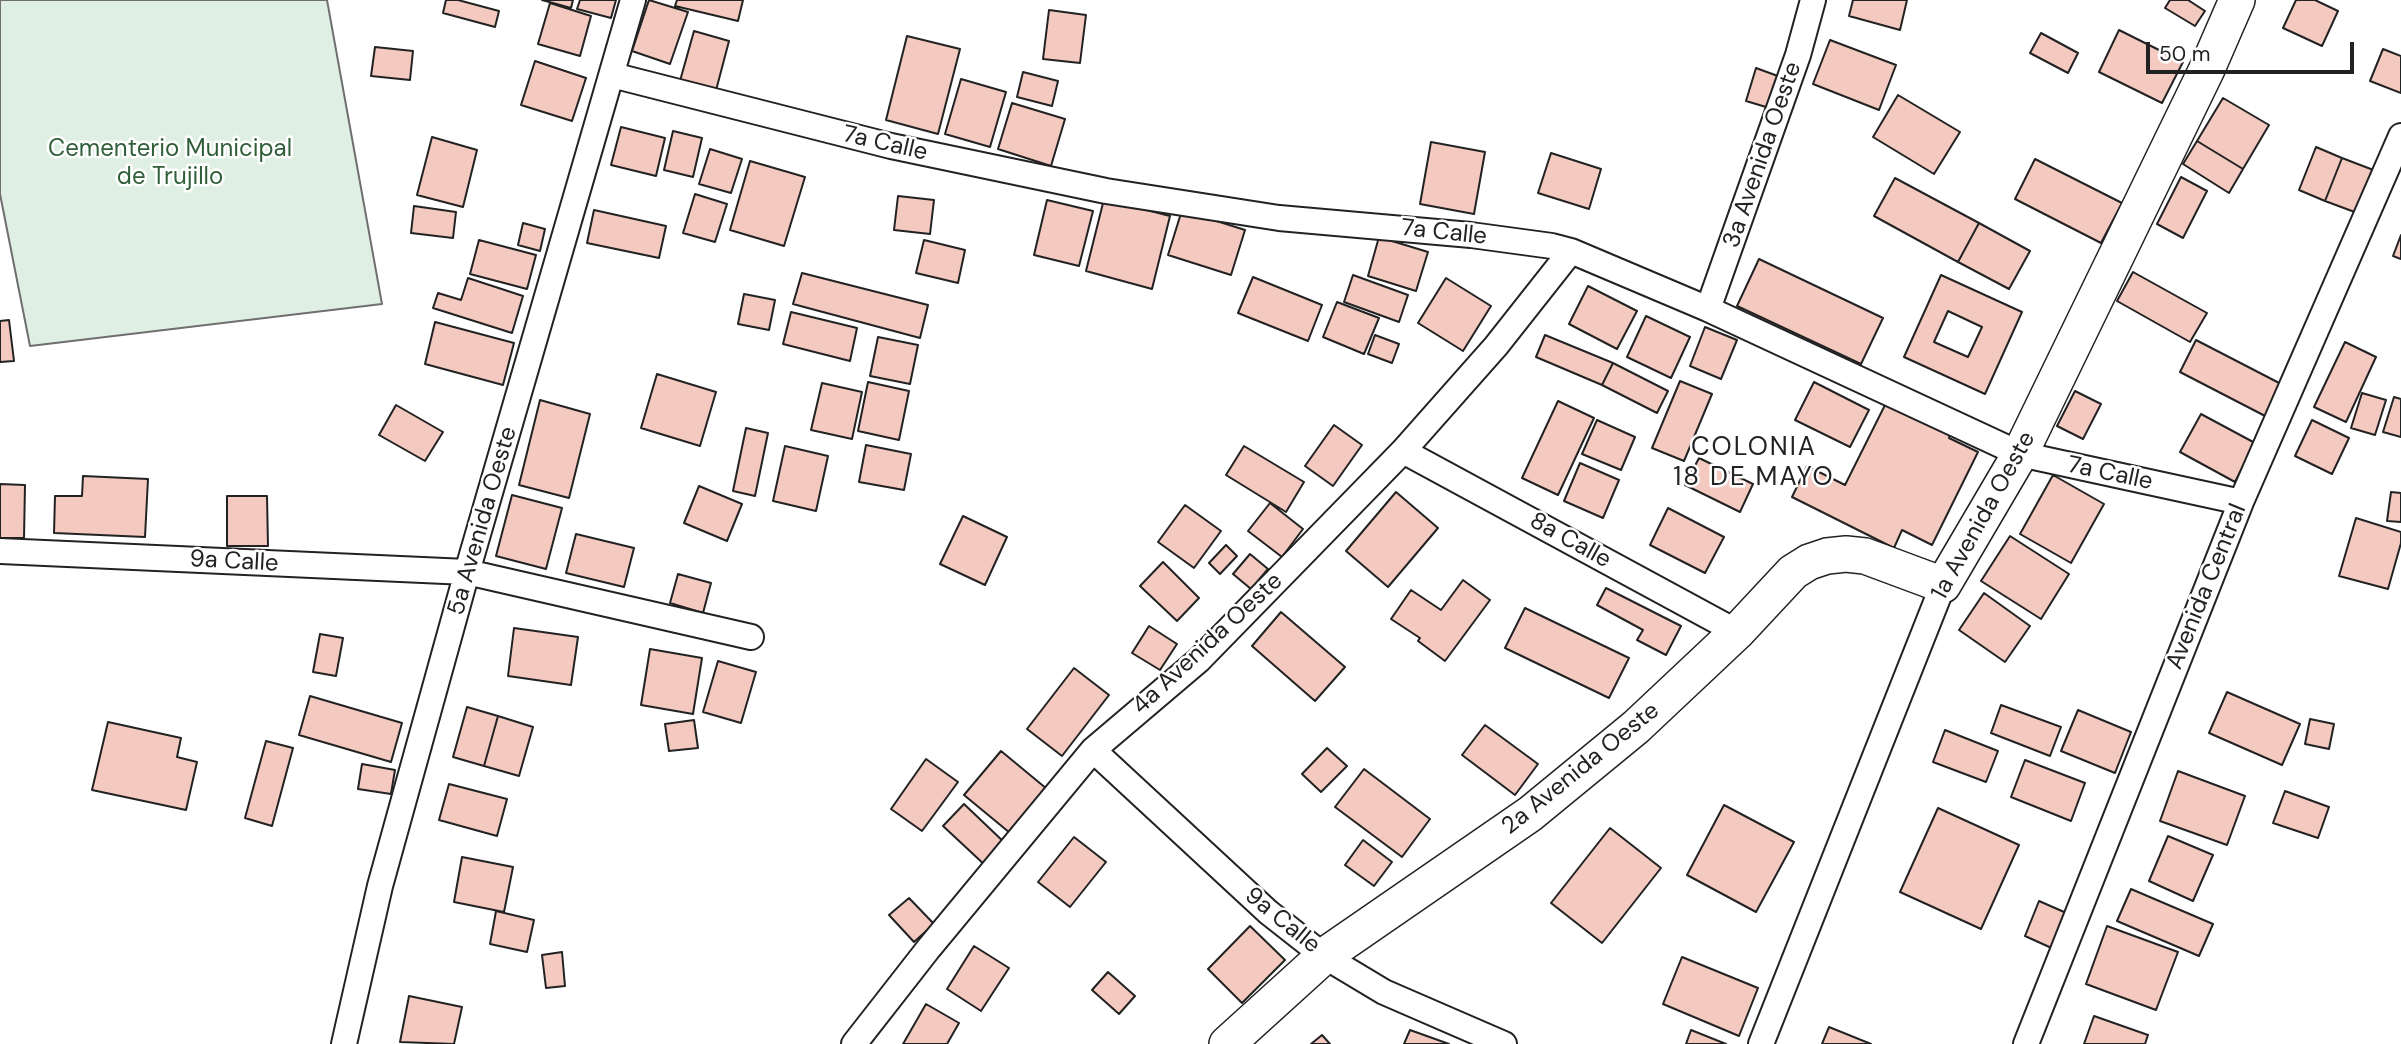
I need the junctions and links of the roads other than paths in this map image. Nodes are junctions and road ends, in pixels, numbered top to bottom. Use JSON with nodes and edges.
{"nodes":[{"id":1,"x":633,"y":0,"type":"edge"},
{"id":2,"x":1813,"y":0,"type":"edge"},
{"id":3,"x":2237,"y":0,"type":"edge"},
{"id":4,"x":612,"y":75,"type":"junction"},
{"id":5,"x":2401,"y":136,"type":"edge"},
{"id":6,"x":1571,"y":251,"type":"junction"},
{"id":7,"x":1708,"y":309,"type":"junction"},
{"id":8,"x":1403,"y":451,"type":"junction"},
{"id":9,"x":2020,"y":454,"type":"junction"},
{"id":10,"x":2241,"y":502,"type":"junction"},
{"id":11,"x":0,"y":551,"type":"edge"},
{"id":12,"x":467,"y":572,"type":"junction"},
{"id":13,"x":1943,"y":585,"type":"junction"},
{"id":14,"x":1737,"y":632,"type":"junction"},
{"id":15,"x":751,"y":637,"type":"dead end"},
{"id":16,"x":1093,"y":750,"type":"junction"},
{"id":17,"x":1324,"y":956,"type":"junction"},
{"id":18,"x":344,"y":1044,"type":"edge"},
{"id":19,"x":854,"y":1044,"type":"edge"},
{"id":20,"x":1227,"y":1044,"type":"edge"},
{"id":21,"x":1504,"y":1044,"type":"edge"},
{"id":22,"x":1761,"y":1044,"type":"edge"},
{"id":23,"x":2026,"y":1044,"type":"edge"}],
"edges":[{"from":1,"to":4,"type":"street","name":"5a Avenida Oeste"},
{"from":2,"to":7,"type":"street","name":"3a Avenida Oeste"},
{"from":3,"to":9,"type":"street","name":"1a Avenida Oeste"},
{"from":4,"to":6,"type":"street","name":"7a Calle"},
{"from":4,"to":12,"type":"street","name":"5a Avenida Oeste"},
{"from":5,"to":10,"type":"street","name":"Avenida Central"},
{"from":6,"to":7,"type":"street","name":"7a Calle"},
{"from":6,"to":8,"type":"street","name":"4a Avenida Oeste"},
{"from":7,"to":9,"type":"street","name":"7a Calle"},
{"from":8,"to":14,"type":"street","name":"8a Calle"},
{"from":8,"to":16,"type":"street","name":"4a Avenida Oeste"},
{"from":9,"to":10,"type":"street","name":"7a Calle"},
{"from":9,"to":13,"type":"street","name":"1a Avenida Oeste"},
{"from":10,"to":23,"type":"street","name":"Avenida Central"},
{"from":11,"to":12,"type":"street","name":"9a Calle"},
{"from":12,"to":15,"type":"street","name":"9a Calle"},
{"from":12,"to":18,"type":"street","name":"5a Avenida Oeste"},
{"from":13,"to":14,"type":"street","name":"2a Avenida Oeste"},
{"from":13,"to":22,"type":"street","name":"1a Avenida Oeste"},
{"from":14,"to":17,"type":"street","name":"2a Avenida Oeste"},
{"from":16,"to":17,"type":"street","name":"9a Calle"},
{"from":16,"to":19,"type":"street","name":"4a Avenida Oeste"},
{"from":17,"to":20,"type":"street","name":"2a Avenida Oeste"},
{"from":17,"to":21,"type":"street","name":"9a Calle"}]}
